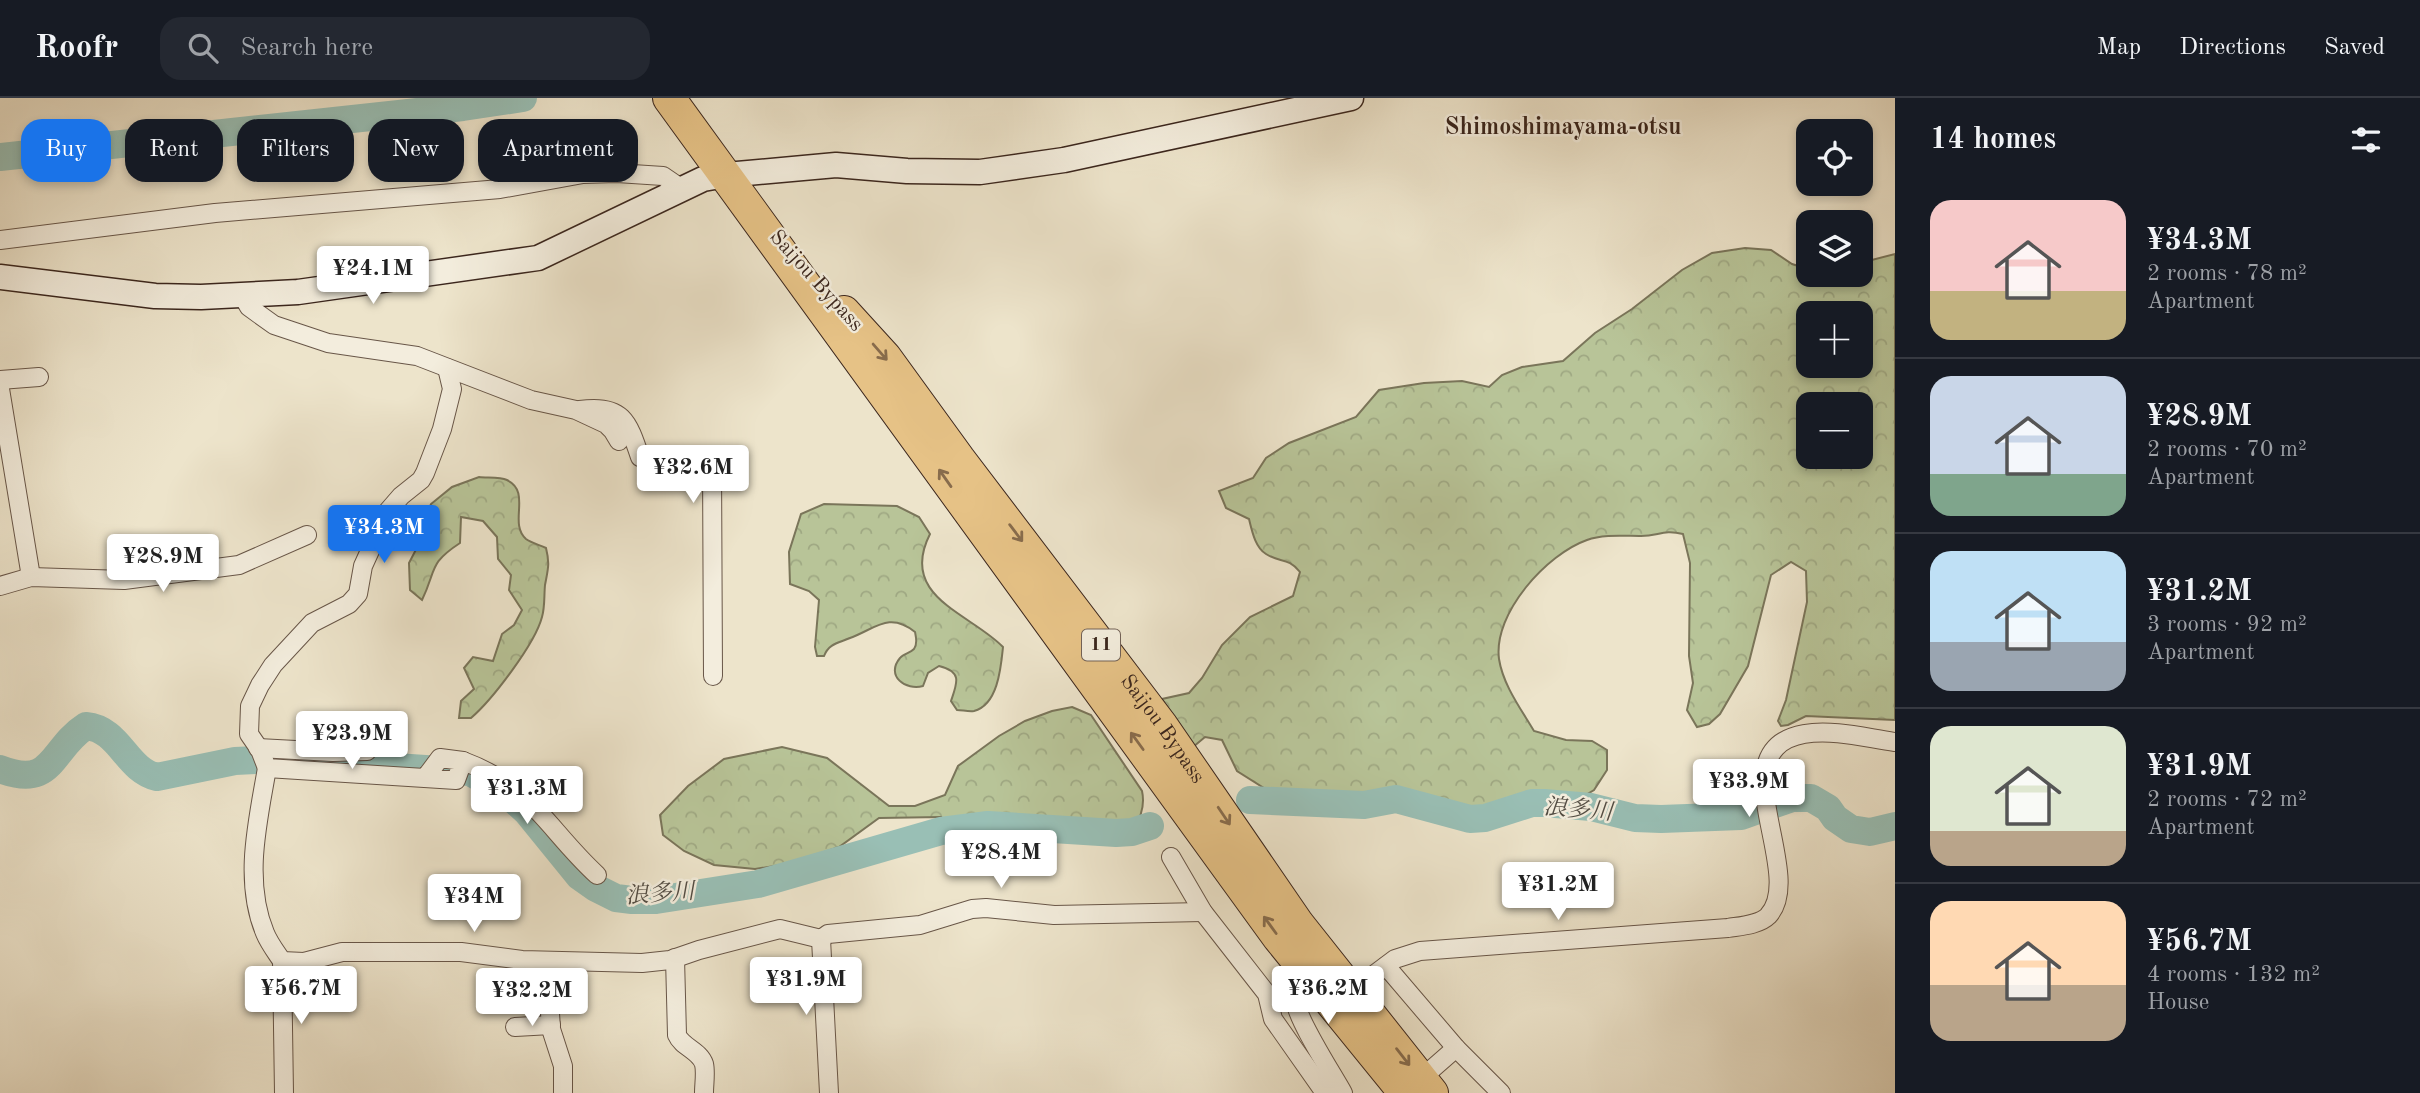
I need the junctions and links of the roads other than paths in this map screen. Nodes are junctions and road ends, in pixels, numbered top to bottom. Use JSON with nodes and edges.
{"nodes":[{"id":1,"x":669,"y":98,"type":"edge"},
{"id":2,"x":1351,"y":98,"type":"edge"},
{"id":3,"x":718,"y":165,"type":"junction"},
{"id":4,"x":682,"y":189,"type":"junction"},
{"id":5,"x":0,"y":240,"type":"edge"},
{"id":6,"x":0,"y":277,"type":"edge"},
{"id":7,"x":242,"y":295,"type":"junction"},
{"id":8,"x":447,"y":368,"type":"junction"},
{"id":9,"x":39,"y":377,"type":"dead end"},
{"id":10,"x":0,"y":380,"type":"edge"},
{"id":11,"x":0,"y":389,"type":"edge"},
{"id":12,"x":576,"y":410,"type":"junction"},
{"id":13,"x":619,"y":441,"type":"dead end"},
{"id":14,"x":306,"y":535,"type":"dead end"},
{"id":15,"x":31,"y":577,"type":"junction"},
{"id":16,"x":0,"y":586,"type":"edge"},
{"id":17,"x":713,"y":676,"type":"dead end"},
{"id":18,"x":362,"y":722,"type":"dead end"},
{"id":19,"x":1895,"y":742,"type":"edge"},
{"id":20,"x":262,"y":757,"type":"junction"},
{"id":21,"x":1171,"y":857,"type":"dead end"},
{"id":22,"x":597,"y":876,"type":"dead end"},
{"id":23,"x":1203,"y":912,"type":"junction"},
{"id":24,"x":821,"y":939,"type":"junction"},
{"id":25,"x":675,"y":958,"type":"junction"},
{"id":26,"x":282,"y":961,"type":"junction"},
{"id":27,"x":555,"y":961,"type":"junction"},
{"id":28,"x":1315,"y":965,"type":"junction"},
{"id":29,"x":1386,"y":966,"type":"junction"},
{"id":30,"x":1343,"y":999,"type":"junction"},
{"id":31,"x":551,"y":1025,"type":"junction"},
{"id":32,"x":515,"y":1027,"type":"dead end"},
{"id":33,"x":1456,"y":1048,"type":"junction"},
{"id":34,"x":1432,"y":1081,"type":"edge"},
{"id":35,"x":284,"y":1093,"type":"edge"},
{"id":36,"x":563,"y":1093,"type":"edge"},
{"id":37,"x":704,"y":1093,"type":"edge"},
{"id":38,"x":829,"y":1093,"type":"edge"},
{"id":39,"x":1325,"y":1093,"type":"edge"},
{"id":40,"x":1343,"y":1093,"type":"edge"},
{"id":41,"x":1405,"y":1093,"type":"edge"},
{"id":42,"x":1501,"y":1093,"type":"edge"}],
"edges":[{"from":1,"to":3,"type":"highway","name":"Saijou Bypass","number":"11"},
{"from":2,"to":3,"type":"street"},
{"from":3,"to":4,"type":"street"},
{"from":3,"to":28,"type":"highway","name":"Saijou Bypass","number":"11"},
{"from":4,"to":5,"type":"street"},
{"from":4,"to":7,"type":"street"},
{"from":6,"to":7,"type":"street"},
{"from":7,"to":8,"type":"street"},
{"from":8,"to":12,"type":"street"},
{"from":8,"to":20,"type":"street"},
{"from":9,"to":10,"type":"street"},
{"from":11,"to":15,"type":"street"},
{"from":12,"to":13,"type":"street"},
{"from":12,"to":17,"type":"street"},
{"from":14,"to":15,"type":"street"},
{"from":15,"to":16,"type":"street"},
{"from":18,"to":20,"type":"street"},
{"from":19,"to":29,"type":"street"},
{"from":20,"to":22,"type":"street"},
{"from":20,"to":26,"type":"street"},
{"from":21,"to":23,"type":"street"},
{"from":23,"to":24,"type":"street"},
{"from":23,"to":39,"type":"street"},
{"from":24,"to":25,"type":"street"},
{"from":24,"to":38,"type":"street"},
{"from":25,"to":27,"type":"street"},
{"from":25,"to":37,"type":"street"},
{"from":26,"to":27,"type":"street"},
{"from":26,"to":35,"type":"street"},
{"from":27,"to":31,"type":"street"},
{"from":28,"to":30,"type":"highway","name":"Saijou Bypass","number":"11"},
{"from":28,"to":40,"type":"street"},
{"from":29,"to":30,"type":"street"},
{"from":29,"to":33,"type":"street"},
{"from":30,"to":34,"type":"highway","name":"Saijou Bypass","number":"11","one_way":true},
{"from":30,"to":41,"type":"highway","name":"Saijou Bypass","number":"11"},
{"from":31,"to":32,"type":"street"},
{"from":31,"to":36,"type":"street"},
{"from":33,"to":34,"type":"street"},
{"from":33,"to":42,"type":"street"}]}
